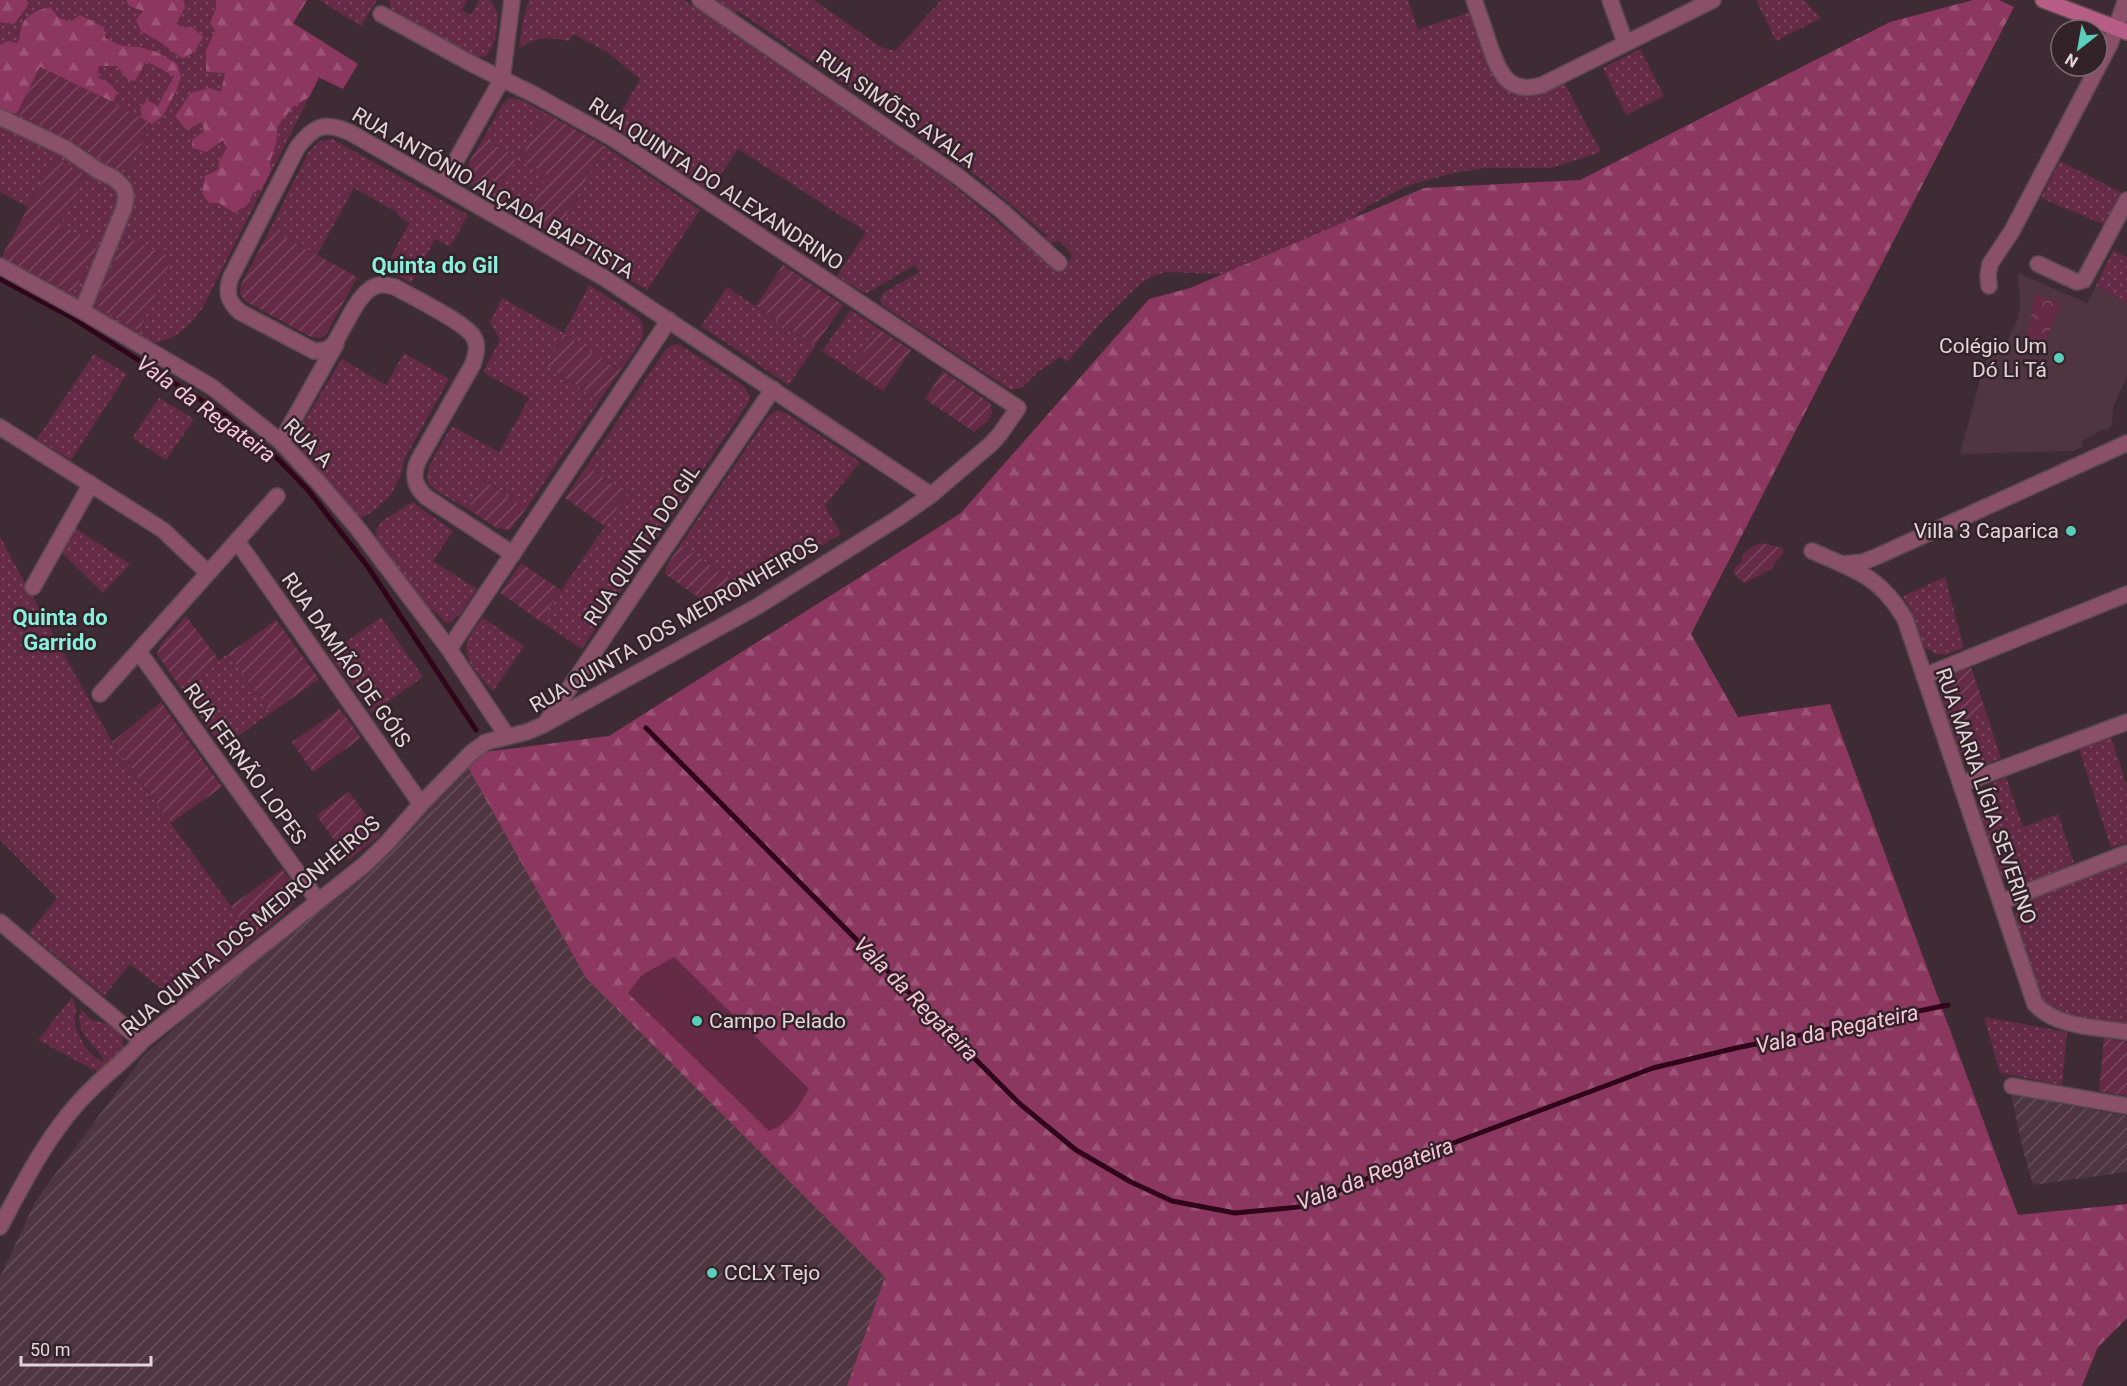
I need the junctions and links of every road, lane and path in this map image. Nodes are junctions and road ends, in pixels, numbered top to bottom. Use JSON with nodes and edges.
{"nodes":[{"id":1,"x":512,"y":0,"type":"edge"},
{"id":2,"x":700,"y":0,"type":"edge"},
{"id":3,"x":1474,"y":0,"type":"edge"},
{"id":4,"x":1610,"y":0,"type":"edge"},
{"id":5,"x":1713,"y":0,"type":"edge"},
{"id":6,"x":2043,"y":0,"type":"edge"},
{"id":7,"x":2126,"y":0,"type":"edge"},
{"id":8,"x":381,"y":14,"type":"dead end"},
{"id":9,"x":2122,"y":31,"type":"edge"},
{"id":10,"x":1625,"y":42,"type":"junction"},
{"id":11,"x":502,"y":79,"type":"junction"},
{"id":12,"x":0,"y":117,"type":"edge"},
{"id":13,"x":442,"y":185,"type":"junction"},
{"id":14,"x":2127,"y":200,"type":"edge"},
{"id":15,"x":1059,"y":262,"type":"dead end"},
{"id":16,"x":2038,"y":264,"type":"dead end"},
{"id":17,"x":0,"y":266,"type":"edge"},
{"id":18,"x":1989,"y":286,"type":"dead end"},
{"id":19,"x":82,"y":311,"type":"junction"},
{"id":20,"x":669,"y":320,"type":"junction"},
{"id":21,"x":340,"y":336,"type":"junction"},
{"id":22,"x":773,"y":389,"type":"junction"},
{"id":23,"x":1018,"y":408,"type":"joint"},
{"id":24,"x":0,"y":427,"type":"edge"},
{"id":25,"x":281,"y":442,"type":"junction"},
{"id":26,"x":2127,"y":443,"type":"edge"},
{"id":27,"x":91,"y":484,"type":"junction"},
{"id":28,"x":931,"y":495,"type":"junction"},
{"id":29,"x":277,"y":496,"type":"dead end"},
{"id":30,"x":237,"y":541,"type":"junction"},
{"id":31,"x":1812,"y":551,"type":"dead end"},
{"id":32,"x":513,"y":554,"type":"junction"},
{"id":33,"x":1843,"y":564,"type":"junction"},
{"id":34,"x":208,"y":573,"type":"junction"},
{"id":35,"x":33,"y":587,"type":"dead end"},
{"id":36,"x":2127,"y":594,"type":"edge"},
{"id":37,"x":449,"y":649,"type":"junction"},
{"id":38,"x":139,"y":652,"type":"junction"},
{"id":39,"x":1924,"y":676,"type":"junction"},
{"id":40,"x":100,"y":694,"type":"dead end"},
{"id":41,"x":2127,"y":722,"type":"edge"},
{"id":42,"x":545,"y":724,"type":"junction"},
{"id":43,"x":507,"y":736,"type":"junction"},
{"id":44,"x":1961,"y":784,"type":"junction"},
{"id":45,"x":421,"y":804,"type":"junction"},
{"id":46,"x":2127,"y":853,"type":"edge"},
{"id":47,"x":318,"y":901,"type":"junction"},
{"id":48,"x":2001,"y":902,"type":"junction"},
{"id":49,"x":0,"y":922,"type":"edge"},
{"id":50,"x":2127,"y":1032,"type":"edge"},
{"id":51,"x":142,"y":1041,"type":"junction"},
{"id":52,"x":2012,"y":1086,"type":"dead end"},
{"id":53,"x":2127,"y":1106,"type":"edge"},
{"id":54,"x":0,"y":1227,"type":"edge"}],
"edges":[{"from":1,"to":11,"type":"street"},
{"from":2,"to":15,"type":"street","name":"RUA SIMÕES AYALA"},
{"from":3,"to":10,"type":"street"},
{"from":4,"to":10,"type":"street"},
{"from":5,"to":10,"type":"street"},
{"from":6,"to":9,"type":"street"},
{"from":7,"to":9,"type":"street"},
{"from":8,"to":11,"type":"street","name":"RUA QUINTA DO ALEXANDRINO"},
{"from":9,"to":18,"type":"street"},
{"from":11,"to":13,"type":"street"},
{"from":11,"to":23,"type":"street","name":"RUA QUINTA DO ALEXANDRINO"},
{"from":12,"to":19,"type":"street"},
{"from":13,"to":20,"type":"street","name":"RUA ANTÓNIO ALÇADA BAPTISTA"},
{"from":13,"to":21,"type":"street","name":"RUA ANTÓNIO ALÇADA BAPTISTA"},
{"from":14,"to":16,"type":"street"},
{"from":17,"to":19,"type":"street","name":"RUA A"},
{"from":19,"to":25,"type":"street","name":"RUA A"},
{"from":20,"to":22,"type":"street","name":"RUA ANTÓNIO ALÇADA BAPTISTA"},
{"from":20,"to":32,"type":"street"},
{"from":21,"to":25,"type":"street"},
{"from":21,"to":32,"type":"street","name":"RUA ANTÓNIO ALÇADA BAPTISTA"},
{"from":22,"to":28,"type":"street","name":"RUA ANTÓNIO ALÇADA BAPTISTA"},
{"from":22,"to":42,"type":"street","name":"RUA QUINTA DO GIL"},
{"from":23,"to":28,"type":"street","name":"RUA QUINTA DOS MEDRONHEIROS"},
{"from":24,"to":27,"type":"street"},
{"from":25,"to":37,"type":"street","name":"RUA A"},
{"from":26,"to":33,"type":"street"},
{"from":27,"to":34,"type":"street"},
{"from":27,"to":35,"type":"street"},
{"from":28,"to":42,"type":"street","name":"RUA QUINTA DOS MEDRONHEIROS"},
{"from":29,"to":30,"type":"street"},
{"from":30,"to":34,"type":"street"},
{"from":30,"to":45,"type":"street","name":"RUA DAMIÃO DE GÓIS"},
{"from":31,"to":33,"type":"street","name":"RUA MARIA LÍGIA SEVERINO"},
{"from":32,"to":37,"type":"street"},
{"from":33,"to":39,"type":"street","name":"RUA MARIA LÍGIA SEVERINO"},
{"from":34,"to":38,"type":"street"},
{"from":36,"to":39,"type":"street"},
{"from":37,"to":43,"type":"street","name":"RUA A"},
{"from":38,"to":40,"type":"street"},
{"from":38,"to":47,"type":"street","name":"RUA FERNÃO LOPES"},
{"from":39,"to":44,"type":"street","name":"RUA MARIA LÍGIA SEVERINO"},
{"from":41,"to":44,"type":"street"},
{"from":42,"to":43,"type":"street","name":"RUA QUINTA DOS MEDRONHEIROS"},
{"from":43,"to":45,"type":"street","name":"RUA QUINTA DOS MEDRONHEIROS"},
{"from":44,"to":48,"type":"street","name":"RUA MARIA LÍGIA SEVERINO"},
{"from":45,"to":47,"type":"street","name":"RUA QUINTA DOS MEDRONHEIROS"},
{"from":46,"to":48,"type":"street"},
{"from":47,"to":51,"type":"street","name":"RUA QUINTA DOS MEDRONHEIROS"},
{"from":48,"to":50,"type":"street","name":"RUA MARIA LÍGIA SEVERINO"},
{"from":49,"to":51,"type":"street"},
{"from":51,"to":54,"type":"street","name":"RUA QUINTA DOS MEDRONHEIROS"},
{"from":52,"to":53,"type":"street"}]}
